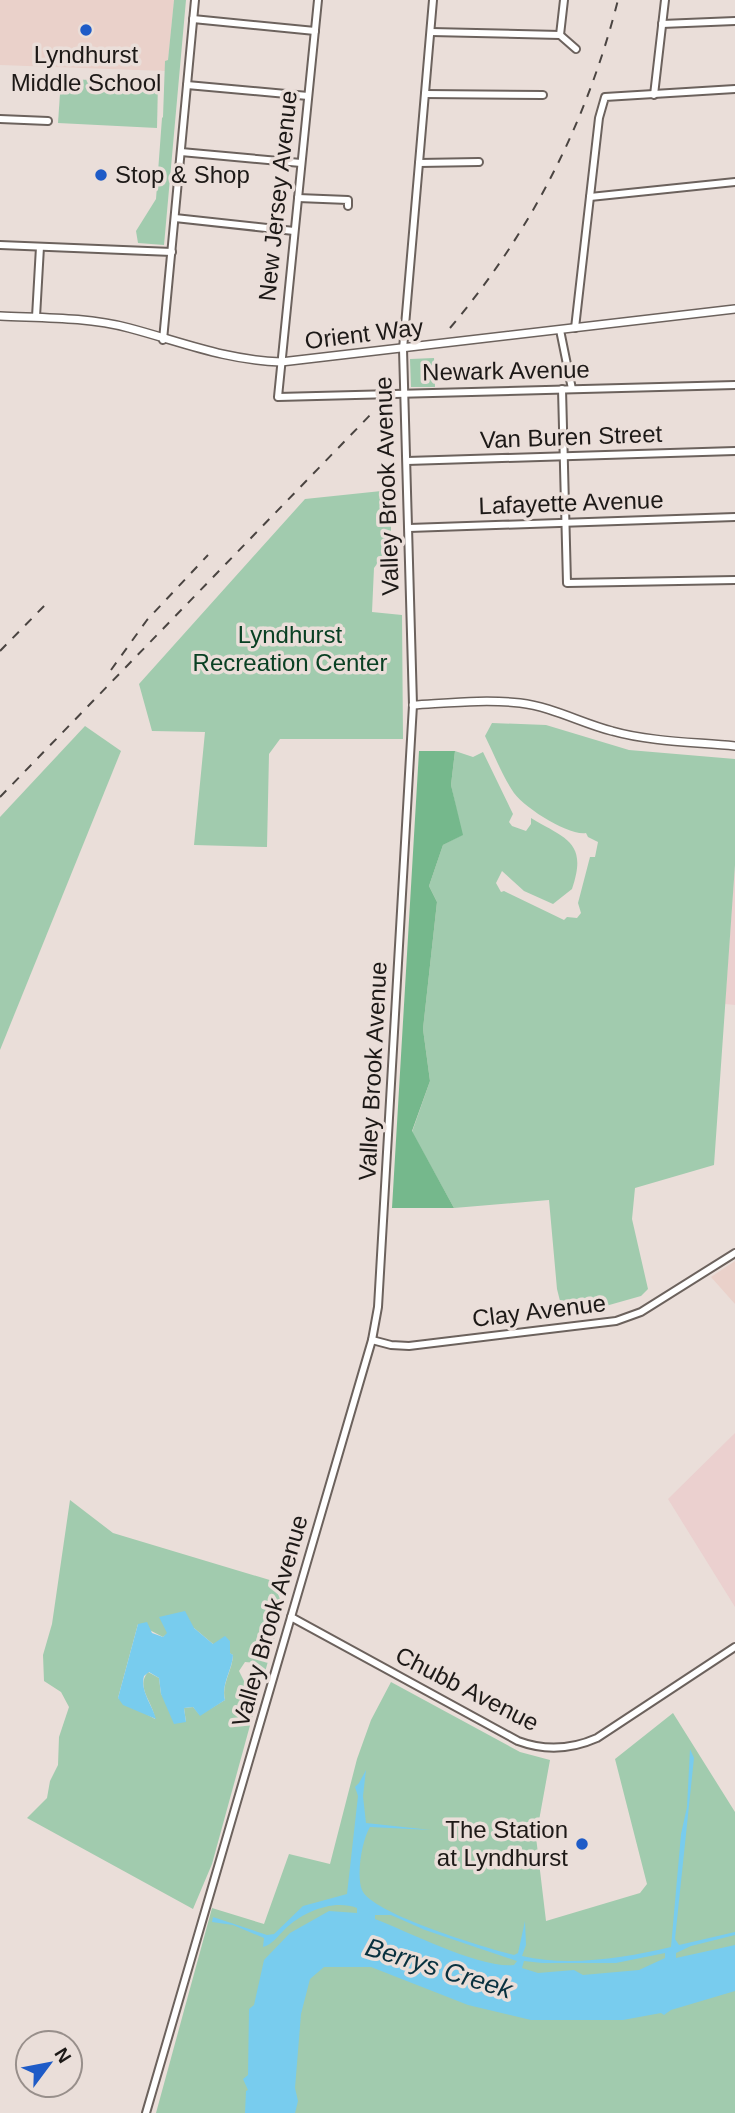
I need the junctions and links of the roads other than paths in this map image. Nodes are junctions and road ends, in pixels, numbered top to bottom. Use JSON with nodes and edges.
{"nodes":[{"id":1,"x":195,"y":0,"type":"edge"},
{"id":2,"x":318,"y":0,"type":"edge"},
{"id":3,"x":433,"y":0,"type":"edge"},
{"id":4,"x":564,"y":0,"type":"edge"},
{"id":5,"x":665,"y":0,"type":"edge"},
{"id":6,"x":193,"y":19,"type":"junction"},
{"id":7,"x":735,"y":21,"type":"edge"},
{"id":8,"x":662,"y":24,"type":"junction"},
{"id":9,"x":314,"y":30,"type":"junction"},
{"id":10,"x":430,"y":32,"type":"junction"},
{"id":11,"x":560,"y":35,"type":"junction"},
{"id":12,"x":576,"y":50,"type":"dead end"},
{"id":13,"x":187,"y":85,"type":"junction"},
{"id":14,"x":735,"y":89,"type":"edge"},
{"id":15,"x":425,"y":94,"type":"junction"},
{"id":16,"x":543,"y":95,"type":"dead end"},
{"id":17,"x":654,"y":95,"type":"junction"},
{"id":18,"x":308,"y":96,"type":"junction"},
{"id":19,"x":0,"y":119,"type":"edge"},
{"id":20,"x":48,"y":121,"type":"dead end"},
{"id":21,"x":181,"y":152,"type":"junction"},
{"id":22,"x":479,"y":162,"type":"dead end"},
{"id":23,"x":301,"y":163,"type":"junction"},
{"id":24,"x":419,"y":163,"type":"junction"},
{"id":25,"x":735,"y":182,"type":"edge"},
{"id":26,"x":590,"y":197,"type":"junction"},
{"id":27,"x":298,"y":198,"type":"junction"},
{"id":28,"x":348,"y":206,"type":"dead end"},
{"id":29,"x":175,"y":218,"type":"junction"},
{"id":30,"x":294,"y":231,"type":"junction"},
{"id":31,"x":0,"y":245,"type":"edge"},
{"id":32,"x":40,"y":247,"type":"junction"},
{"id":33,"x":172,"y":252,"type":"junction"},
{"id":34,"x":735,"y":309,"type":"edge"},
{"id":35,"x":0,"y":316,"type":"edge"},
{"id":36,"x":36,"y":317,"type":"junction"},
{"id":37,"x":575,"y":328,"type":"junction"},
{"id":38,"x":560,"y":330,"type":"junction"},
{"id":39,"x":163,"y":340,"type":"junction"},
{"id":40,"x":403,"y":349,"type":"junction"},
{"id":41,"x":281,"y":362,"type":"junction"},
{"id":42,"x":735,"y":385,"type":"edge"},
{"id":43,"x":562,"y":389,"type":"junction"},
{"id":44,"x":572,"y":389,"type":"junction"},
{"id":45,"x":404,"y":393,"type":"junction"},
{"id":46,"x":278,"y":397,"type":"joint"},
{"id":47,"x":735,"y":451,"type":"edge"},
{"id":48,"x":563,"y":456,"type":"junction"},
{"id":49,"x":407,"y":461,"type":"junction"},
{"id":50,"x":735,"y":517,"type":"edge"},
{"id":51,"x":565,"y":522,"type":"junction"},
{"id":52,"x":409,"y":527,"type":"junction"},
{"id":53,"x":735,"y":580,"type":"edge"},
{"id":54,"x":413,"y":705,"type":"junction"},
{"id":55,"x":735,"y":746,"type":"edge"},
{"id":56,"x":735,"y":1252,"type":"edge"},
{"id":57,"x":372,"y":1340,"type":"junction"},
{"id":58,"x":291,"y":1617,"type":"junction"},
{"id":59,"x":735,"y":1647,"type":"edge"},
{"id":60,"x":146,"y":2113,"type":"edge"}],
"edges":[{"from":1,"to":6,"type":"street"},
{"from":2,"to":9,"type":"street","name":"New Jersey Avenue"},
{"from":3,"to":10,"type":"street","name":"Valley Brook Avenue"},
{"from":4,"to":11,"type":"street"},
{"from":5,"to":8,"type":"street"},
{"from":6,"to":9,"type":"street"},
{"from":6,"to":13,"type":"street"},
{"from":7,"to":8,"type":"street"},
{"from":8,"to":17,"type":"street"},
{"from":9,"to":18,"type":"street","name":"New Jersey Avenue"},
{"from":10,"to":11,"type":"street"},
{"from":10,"to":15,"type":"street","name":"Valley Brook Avenue"},
{"from":11,"to":12,"type":"street"},
{"from":13,"to":18,"type":"street"},
{"from":13,"to":21,"type":"street"},
{"from":14,"to":17,"type":"street"},
{"from":15,"to":16,"type":"street"},
{"from":15,"to":24,"type":"street","name":"Valley Brook Avenue"},
{"from":17,"to":26,"type":"street"},
{"from":18,"to":23,"type":"street","name":"New Jersey Avenue"},
{"from":19,"to":20,"type":"street"},
{"from":21,"to":23,"type":"street"},
{"from":21,"to":29,"type":"street"},
{"from":22,"to":24,"type":"street"},
{"from":23,"to":27,"type":"street","name":"New Jersey Avenue"},
{"from":24,"to":40,"type":"street","name":"Valley Brook Avenue"},
{"from":25,"to":26,"type":"street"},
{"from":26,"to":37,"type":"street"},
{"from":27,"to":28,"type":"street"},
{"from":27,"to":30,"type":"street","name":"New Jersey Avenue"},
{"from":29,"to":30,"type":"street"},
{"from":29,"to":33,"type":"street"},
{"from":30,"to":41,"type":"street","name":"New Jersey Avenue"},
{"from":31,"to":32,"type":"street"},
{"from":32,"to":33,"type":"street"},
{"from":32,"to":36,"type":"street"},
{"from":33,"to":39,"type":"street"},
{"from":34,"to":37,"type":"street","name":"Orient Way"},
{"from":35,"to":36,"type":"street","name":"Orient Way"},
{"from":36,"to":39,"type":"street","name":"Orient Way"},
{"from":37,"to":38,"type":"street","name":"Orient Way"},
{"from":38,"to":40,"type":"street","name":"Orient Way"},
{"from":38,"to":44,"type":"street"},
{"from":39,"to":41,"type":"street","name":"Orient Way"},
{"from":40,"to":41,"type":"street","name":"Orient Way"},
{"from":40,"to":45,"type":"street","name":"Valley Brook Avenue"},
{"from":41,"to":46,"type":"street","name":"New Jersey Avenue"},
{"from":42,"to":44,"type":"street","name":"Newark Avenue"},
{"from":43,"to":44,"type":"street","name":"Newark Avenue"},
{"from":43,"to":45,"type":"street","name":"Newark Avenue"},
{"from":43,"to":48,"type":"street"},
{"from":45,"to":46,"type":"street","name":"Newark Avenue"},
{"from":45,"to":49,"type":"street","name":"Valley Brook Avenue"},
{"from":47,"to":48,"type":"street","name":"Van Buren Street"},
{"from":48,"to":49,"type":"street","name":"Van Buren Street"},
{"from":48,"to":51,"type":"street"},
{"from":49,"to":52,"type":"street","name":"Valley Brook Avenue"},
{"from":50,"to":51,"type":"street","name":"Lafayette Avenue"},
{"from":51,"to":52,"type":"street","name":"Lafayette Avenue"},
{"from":51,"to":53,"type":"street"},
{"from":52,"to":54,"type":"street","name":"Valley Brook Avenue"},
{"from":54,"to":55,"type":"street"},
{"from":54,"to":57,"type":"street","name":"Valley Brook Avenue"},
{"from":56,"to":57,"type":"street","name":"Clay Avenue"},
{"from":57,"to":58,"type":"street","name":"Valley Brook Avenue"},
{"from":58,"to":59,"type":"street","name":"Chubb Avenue"},
{"from":58,"to":60,"type":"street","name":"Valley Brook Avenue"}]}
